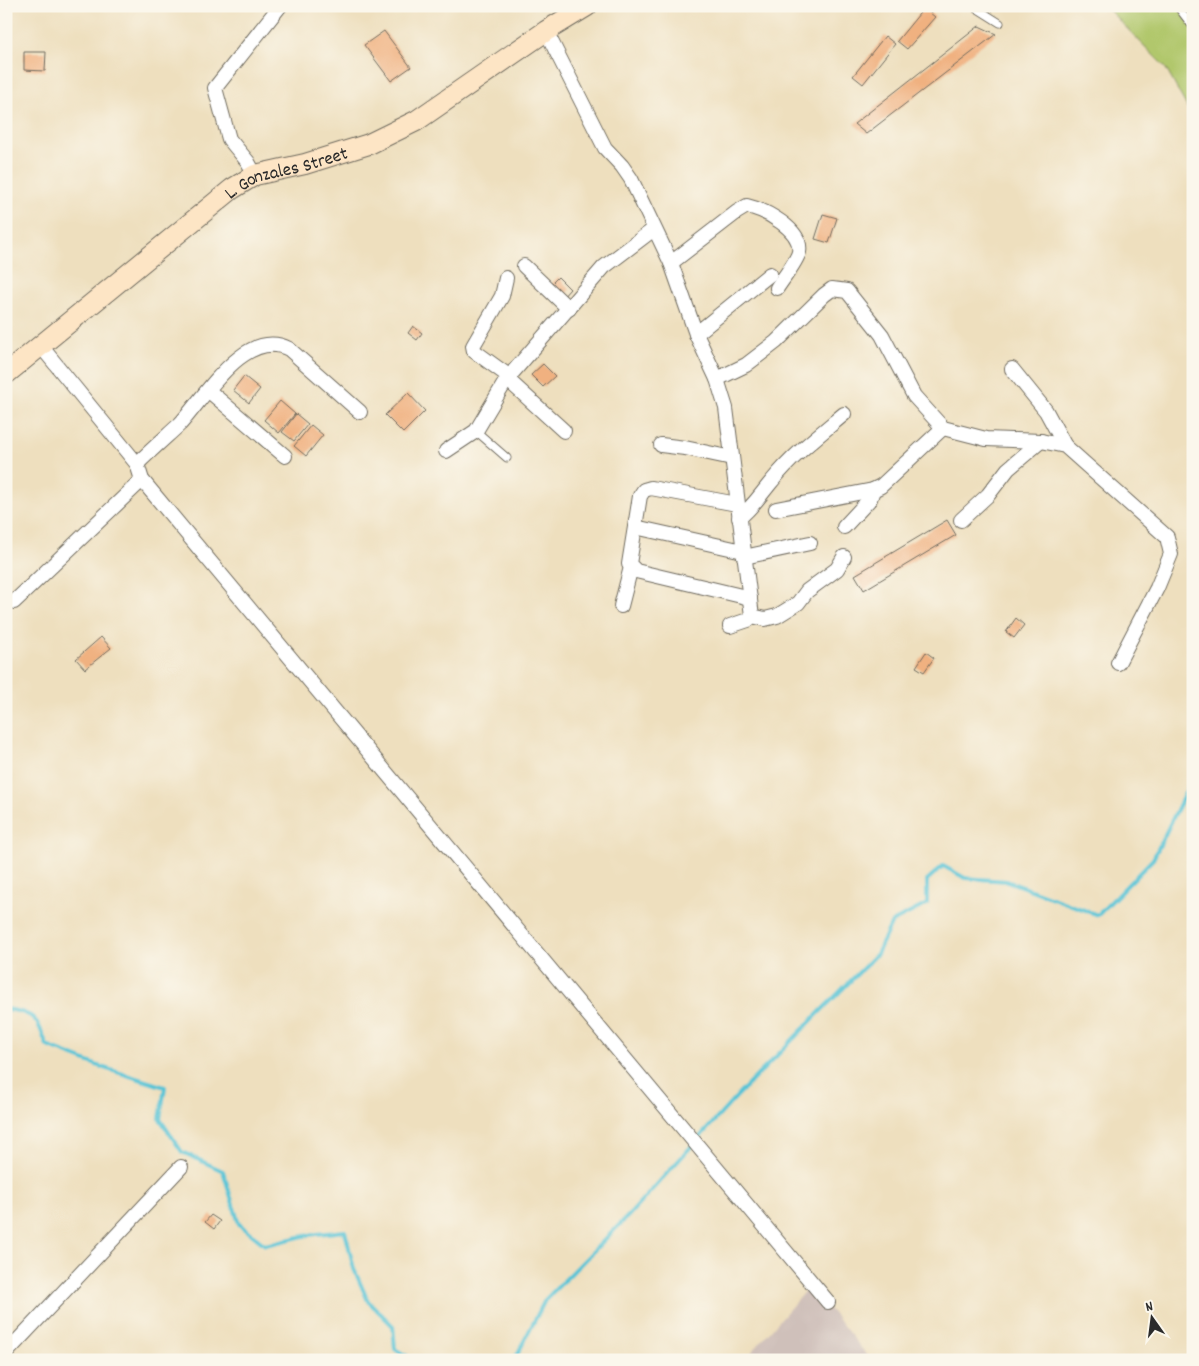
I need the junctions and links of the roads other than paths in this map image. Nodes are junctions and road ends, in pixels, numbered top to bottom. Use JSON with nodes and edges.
{"nodes":[{"id":1,"x":280,"y":6,"type":"edge"},
{"id":2,"x":587,"y":6,"type":"edge"},
{"id":3,"x":973,"y":6,"type":"edge"},
{"id":4,"x":1177,"y":6,"type":"edge"},
{"id":5,"x":1000,"y":23,"type":"dead end"},
{"id":6,"x":1193,"y":27,"type":"edge"},
{"id":7,"x":546,"y":32,"type":"junction"},
{"id":8,"x":255,"y":175,"type":"junction"},
{"id":9,"x":654,"y":229,"type":"junction"},
{"id":10,"x":671,"y":263,"type":"junction"},
{"id":11,"x":524,"y":266,"type":"dead end"},
{"id":12,"x":770,"y":274,"type":"dead end"},
{"id":13,"x":506,"y":278,"type":"dead end"},
{"id":14,"x":777,"y":288,"type":"dead end"},
{"id":15,"x":568,"y":309,"type":"junction"},
{"id":16,"x":696,"y":334,"type":"junction"},
{"id":17,"x":40,"y":345,"type":"junction"},
{"id":18,"x":1012,"y":369,"type":"dead end"},
{"id":19,"x":6,"y":374,"type":"edge"},
{"id":20,"x":508,"y":378,"type":"junction"},
{"id":21,"x":717,"y":379,"type":"junction"},
{"id":22,"x":209,"y":391,"type":"junction"},
{"id":23,"x":360,"y":412,"type":"dead end"},
{"id":24,"x":844,"y":414,"type":"dead end"},
{"id":25,"x":942,"y":428,"type":"junction"},
{"id":26,"x":476,"y":431,"type":"junction"},
{"id":27,"x":564,"y":431,"type":"dead end"},
{"id":28,"x":1041,"y":441,"type":"junction"},
{"id":29,"x":661,"y":445,"type":"dead end"},
{"id":30,"x":1065,"y":446,"type":"junction"},
{"id":31,"x":446,"y":451,"type":"dead end"},
{"id":32,"x":285,"y":456,"type":"dead end"},
{"id":33,"x":507,"y":458,"type":"dead end"},
{"id":34,"x":732,"y":458,"type":"junction"},
{"id":35,"x":137,"y":464,"type":"junction"},
{"id":36,"x":142,"y":480,"type":"junction"},
{"id":37,"x":873,"y":490,"type":"junction"},
{"id":38,"x":737,"y":504,"type":"junction"},
{"id":39,"x":776,"y":509,"type":"dead end"},
{"id":40,"x":738,"y":518,"type":"junction"},
{"id":41,"x":961,"y":520,"type":"dead end"},
{"id":42,"x":635,"y":526,"type":"junction"},
{"id":43,"x":844,"y":527,"type":"dead end"},
{"id":44,"x":810,"y":543,"type":"dead end"},
{"id":45,"x":744,"y":554,"type":"junction"},
{"id":46,"x":844,"y":557,"type":"dead end"},
{"id":47,"x":631,"y":567,"type":"junction"},
{"id":48,"x":750,"y":598,"type":"junction"},
{"id":49,"x":14,"y":602,"type":"dead end"},
{"id":50,"x":621,"y":606,"type":"dead end"},
{"id":51,"x":752,"y":616,"type":"junction"},
{"id":52,"x":730,"y":626,"type":"dead end"},
{"id":53,"x":1118,"y":663,"type":"dead end"},
{"id":54,"x":181,"y":1167,"type":"dead end"},
{"id":55,"x":828,"y":1302,"type":"dead end"},
{"id":56,"x":6,"y":1353,"type":"edge"}],
"edges":[{"from":1,"to":8,"type":"street"},
{"from":2,"to":7,"type":"street","name":"L. Gonzales Street"},
{"from":3,"to":5,"type":"lane"},
{"from":4,"to":6,"type":"lane"},
{"from":7,"to":8,"type":"street","name":"L. Gonzales Street"},
{"from":7,"to":9,"type":"street"},
{"from":8,"to":17,"type":"street","name":"L. Gonzales Street"},
{"from":9,"to":10,"type":"street"},
{"from":9,"to":15,"type":"street"},
{"from":10,"to":14,"type":"street"},
{"from":10,"to":16,"type":"street"},
{"from":11,"to":15,"type":"street"},
{"from":12,"to":16,"type":"street"},
{"from":13,"to":20,"type":"street"},
{"from":15,"to":20,"type":"street"},
{"from":16,"to":21,"type":"street"},
{"from":17,"to":19,"type":"street","name":"L. Gonzales Street"},
{"from":17,"to":35,"type":"street"},
{"from":18,"to":30,"type":"street"},
{"from":20,"to":26,"type":"street"},
{"from":20,"to":27,"type":"street"},
{"from":21,"to":25,"type":"street"},
{"from":21,"to":34,"type":"street"},
{"from":22,"to":23,"type":"street"},
{"from":22,"to":32,"type":"street"},
{"from":22,"to":35,"type":"street"},
{"from":24,"to":40,"type":"street"},
{"from":25,"to":28,"type":"street"},
{"from":25,"to":37,"type":"street"},
{"from":26,"to":31,"type":"street"},
{"from":26,"to":33,"type":"lane"},
{"from":28,"to":30,"type":"street"},
{"from":28,"to":41,"type":"street"},
{"from":29,"to":34,"type":"street"},
{"from":30,"to":53,"type":"street"},
{"from":34,"to":38,"type":"street"},
{"from":35,"to":36,"type":"street"},
{"from":36,"to":49,"type":"street"},
{"from":36,"to":55,"type":"street"},
{"from":37,"to":39,"type":"street"},
{"from":37,"to":43,"type":"street"},
{"from":38,"to":40,"type":"street"},
{"from":38,"to":42,"type":"street"},
{"from":40,"to":45,"type":"street"},
{"from":42,"to":45,"type":"street"},
{"from":42,"to":47,"type":"street"},
{"from":44,"to":45,"type":"street"},
{"from":45,"to":48,"type":"street"},
{"from":46,"to":51,"type":"street"},
{"from":47,"to":48,"type":"street"},
{"from":47,"to":50,"type":"street"},
{"from":48,"to":51,"type":"street"},
{"from":51,"to":52,"type":"street"},
{"from":54,"to":56,"type":"street"}]}
